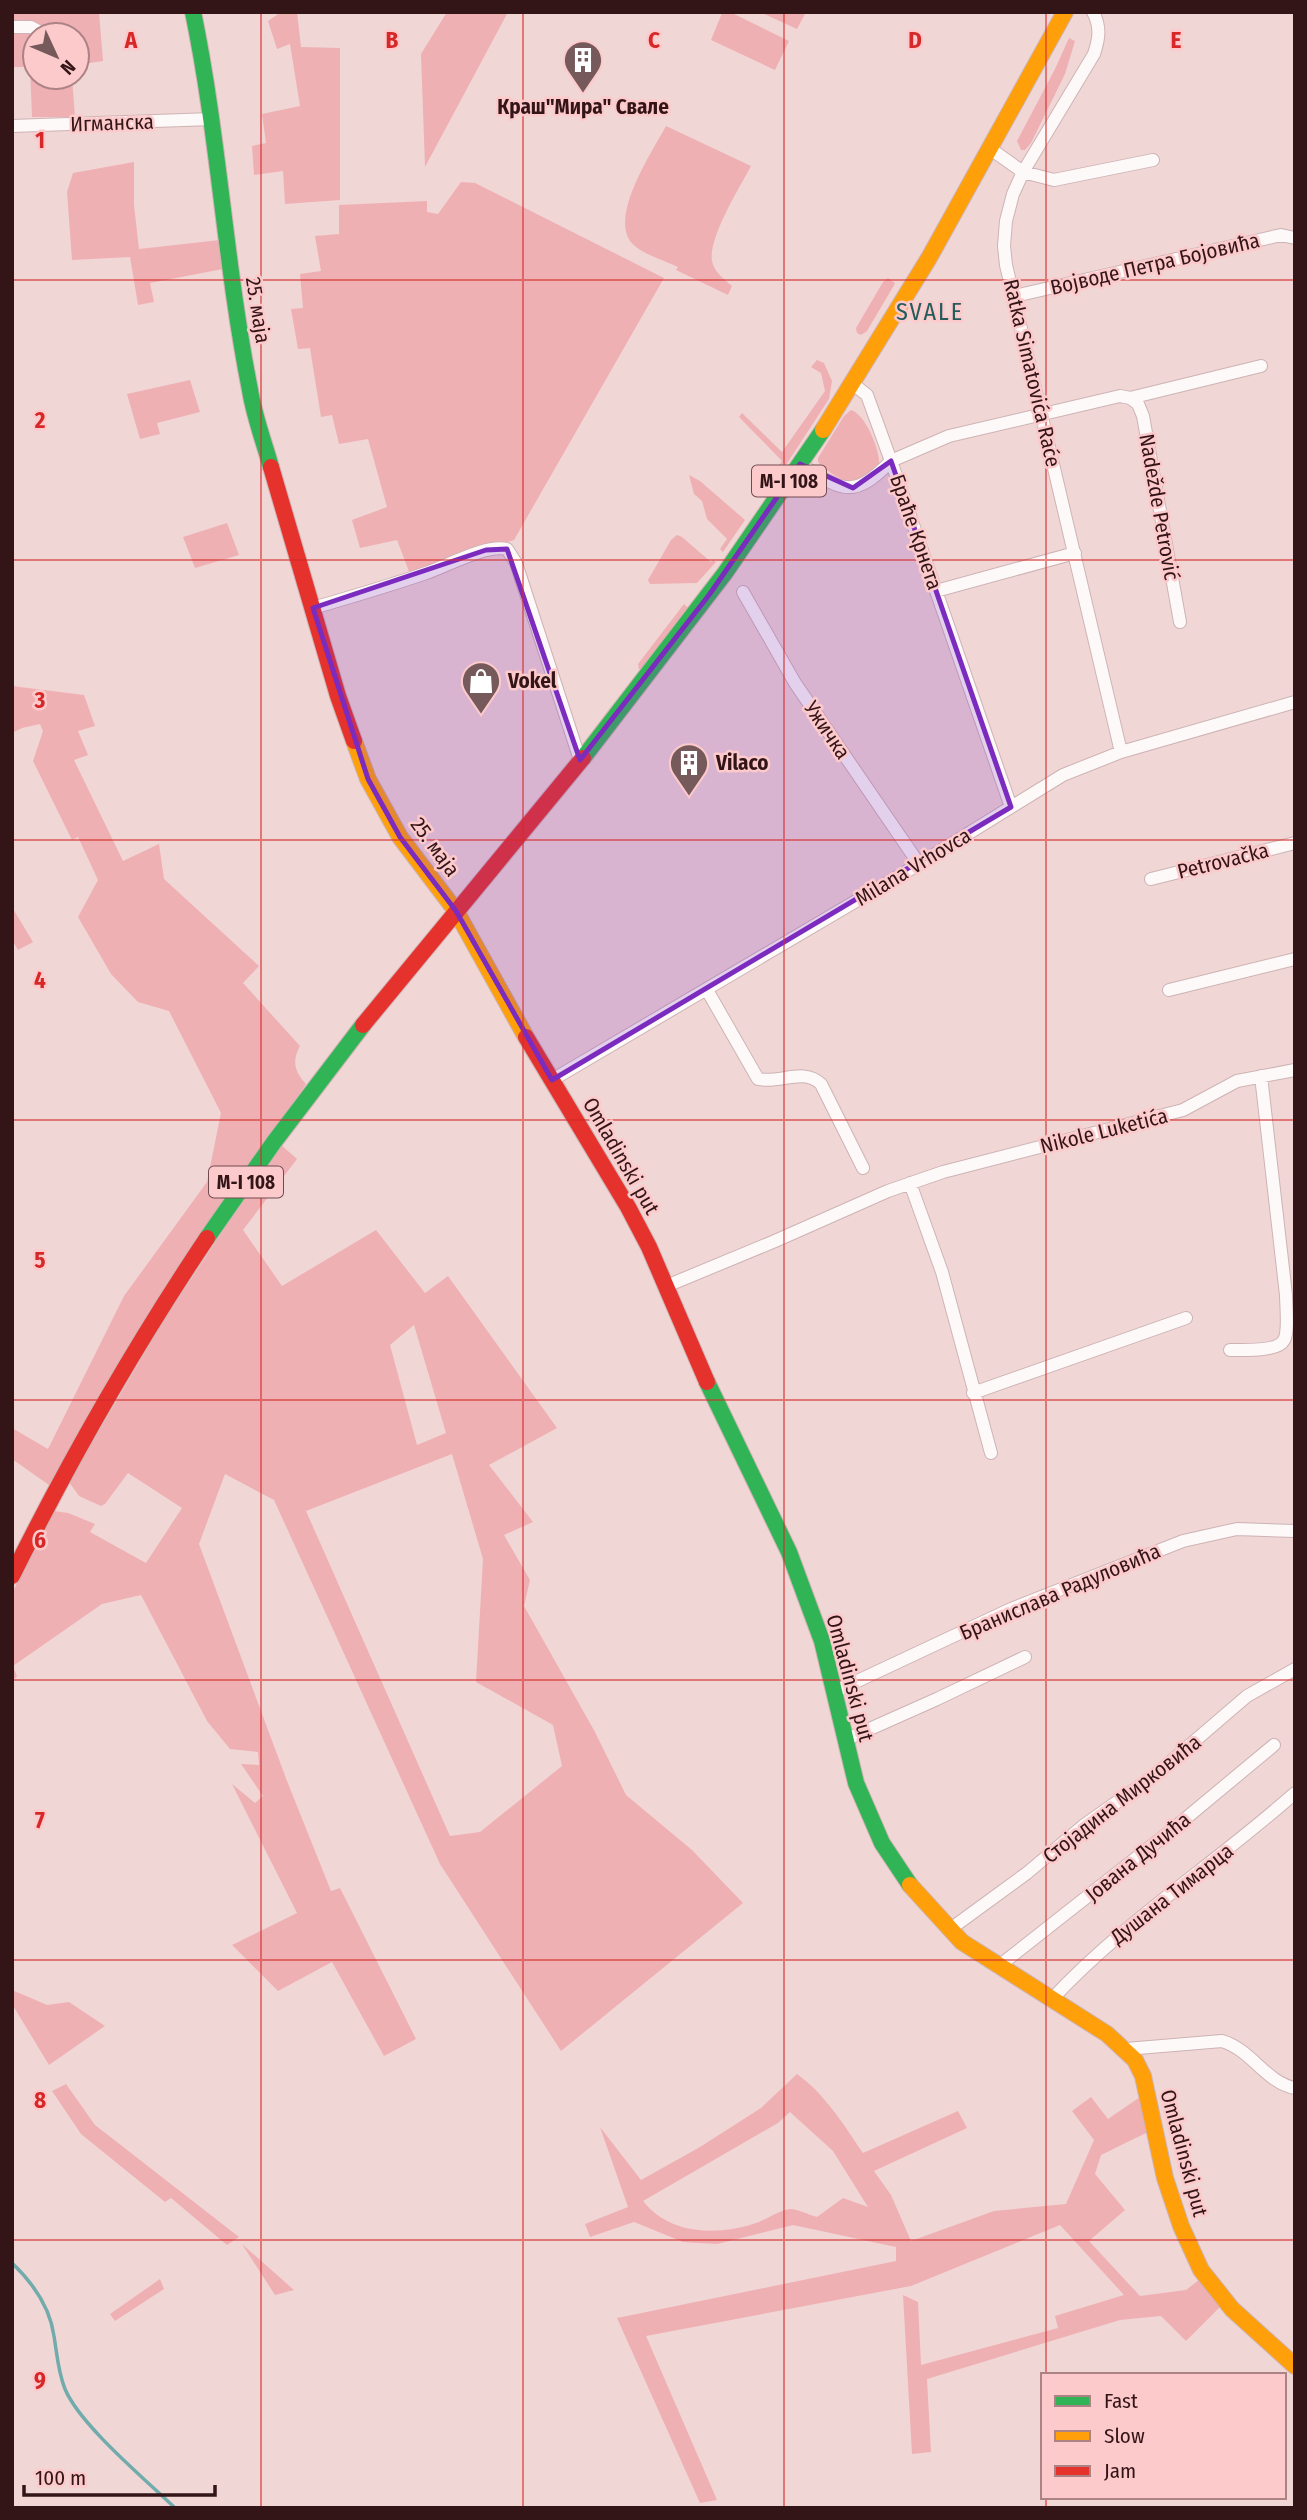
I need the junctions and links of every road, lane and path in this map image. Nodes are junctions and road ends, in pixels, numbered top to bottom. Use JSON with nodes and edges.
{"nodes":[{"id":1,"x":193,"y":12,"type":"edge"},
{"id":2,"x":1065,"y":12,"type":"edge"},
{"id":3,"x":1093,"y":12,"type":"edge"},
{"id":4,"x":212,"y":119,"type":"junction"},
{"id":5,"x":12,"y":126,"type":"edge"},
{"id":6,"x":992,"y":150,"type":"junction"},
{"id":7,"x":1153,"y":160,"type":"dead end"},
{"id":8,"x":1023,"y":172,"type":"junction"},
{"id":9,"x":1295,"y":238,"type":"edge"},
{"id":10,"x":1015,"y":296,"type":"junction"},
{"id":11,"x":1261,"y":366,"type":"dead end"},
{"id":12,"x":853,"y":384,"type":"junction"},
{"id":13,"x":1130,"y":398,"type":"junction"},
{"id":14,"x":1042,"y":414,"type":"junction"},
{"id":15,"x":891,"y":461,"type":"junction"},
{"id":16,"x":800,"y":464,"type":"junction"},
{"id":17,"x":1075,"y":553,"type":"junction"},
{"id":18,"x":743,"y":592,"type":"dead end"},
{"id":19,"x":936,"y":592,"type":"junction"},
{"id":20,"x":313,"y":608,"type":"junction"},
{"id":21,"x":1180,"y":622,"type":"dead end"},
{"id":22,"x":1295,"y":702,"type":"edge"},
{"id":23,"x":1121,"y":752,"type":"junction"},
{"id":24,"x":580,"y":760,"type":"junction"},
{"id":25,"x":1012,"y":807,"type":"junction"},
{"id":26,"x":1295,"y":843,"type":"edge"},
{"id":27,"x":919,"y":864,"type":"junction"},
{"id":28,"x":1151,"y":880,"type":"dead end"},
{"id":29,"x":456,"y":911,"type":"junction"},
{"id":30,"x":1295,"y":959,"type":"edge"},
{"id":31,"x":708,"y":990,"type":"junction"},
{"id":32,"x":1168,"y":990,"type":"dead end"},
{"id":33,"x":1295,"y":1070,"type":"edge"},
{"id":34,"x":1261,"y":1076,"type":"junction"},
{"id":35,"x":552,"y":1080,"type":"junction"},
{"id":36,"x":863,"y":1168,"type":"dead end"},
{"id":37,"x":910,"y":1183,"type":"junction"},
{"id":38,"x":664,"y":1287,"type":"junction"},
{"id":39,"x":1290,"y":1294,"type":"edge"},
{"id":40,"x":1186,"y":1318,"type":"dead end"},
{"id":41,"x":1230,"y":1350,"type":"dead end"},
{"id":42,"x":973,"y":1393,"type":"junction"},
{"id":43,"x":991,"y":1453,"type":"dead end"},
{"id":44,"x":1295,"y":1531,"type":"edge"},
{"id":45,"x":12,"y":1576,"type":"edge"},
{"id":46,"x":1025,"y":1657,"type":"dead end"},
{"id":47,"x":1295,"y":1669,"type":"edge"},
{"id":48,"x":834,"y":1692,"type":"junction"},
{"id":49,"x":845,"y":1740,"type":"junction"},
{"id":50,"x":1274,"y":1745,"type":"dead end"},
{"id":51,"x":1295,"y":1793,"type":"edge"},
{"id":52,"x":949,"y":1930,"type":"junction"},
{"id":53,"x":999,"y":1966,"type":"junction"},
{"id":54,"x":1052,"y":1999,"type":"junction"},
{"id":55,"x":1126,"y":2049,"type":"junction"},
{"id":56,"x":1295,"y":2088,"type":"edge"},
{"id":57,"x":1295,"y":2366,"type":"edge"}],
"edges":[{"from":1,"to":4,"type":"street","name":"25. маја"},
{"from":2,"to":6,"type":"street","number":"M-I 108"},
{"from":3,"to":8,"type":"street","name":"Ratka Simatovića Raće"},
{"from":4,"to":5,"type":"street","name":"Игманска"},
{"from":4,"to":20,"type":"street","name":"25. маја"},
{"from":6,"to":8,"type":"street"},
{"from":6,"to":12,"type":"street","number":"M-I 108"},
{"from":7,"to":8,"type":"street"},
{"from":8,"to":10,"type":"street","name":"Ratka Simatovića Raće"},
{"from":9,"to":10,"type":"street","name":"Војводе Петра Бојовића"},
{"from":10,"to":14,"type":"street","name":"Ratka Simatovića Raće"},
{"from":11,"to":13,"type":"street","name":"Браће Крнета"},
{"from":12,"to":15,"type":"street"},
{"from":12,"to":16,"type":"street","number":"M-I 108"},
{"from":13,"to":14,"type":"street","name":"Браће Крнета"},
{"from":13,"to":21,"type":"street","name":"Nadežde Petrović"},
{"from":14,"to":15,"type":"street","name":"Браће Крнета"},
{"from":14,"to":17,"type":"street","name":"Ratka Simatovića Raće"},
{"from":15,"to":16,"type":"street"},
{"from":15,"to":19,"type":"street","name":"Браће Крнета"},
{"from":16,"to":24,"type":"street","number":"M-I 108"},
{"from":17,"to":19,"type":"street"},
{"from":17,"to":23,"type":"street","name":"Ratka Simatovića Raće"},
{"from":18,"to":27,"type":"street","name":"Ужичка"},
{"from":19,"to":25,"type":"street","name":"Браће Крнета"},
{"from":20,"to":24,"type":"street"},
{"from":20,"to":29,"type":"street","name":"25. маја"},
{"from":22,"to":23,"type":"street","name":"Milana Vrhovca"},
{"from":23,"to":25,"type":"street","name":"Milana Vrhovca"},
{"from":24,"to":29,"type":"street","number":"M-I 108"},
{"from":25,"to":27,"type":"street","name":"Milana Vrhovca"},
{"from":26,"to":28,"type":"street","name":"Petrovačka"},
{"from":27,"to":31,"type":"street","name":"Milana Vrhovca"},
{"from":29,"to":35,"type":"street","name":"Omladinski put"},
{"from":29,"to":45,"type":"street","number":"M-I 108"},
{"from":30,"to":32,"type":"street"},
{"from":31,"to":35,"type":"street","name":"Milana Vrhovca"},
{"from":31,"to":36,"type":"street"},
{"from":33,"to":34,"type":"street","name":"Nikole Luketića"},
{"from":34,"to":37,"type":"street","name":"Nikole Luketića"},
{"from":34,"to":39,"type":"street"},
{"from":35,"to":38,"type":"street","name":"Omladinski put"},
{"from":37,"to":38,"type":"street","name":"Nikole Luketića"},
{"from":37,"to":42,"type":"street"},
{"from":38,"to":48,"type":"street","name":"Omladinski put"},
{"from":39,"to":41,"type":"street"},
{"from":40,"to":42,"type":"street"},
{"from":42,"to":43,"type":"street"},
{"from":44,"to":48,"type":"street","name":"Бранислава Радуловића"},
{"from":46,"to":49,"type":"street"},
{"from":47,"to":52,"type":"street","name":"Стојадина Мирковића"},
{"from":48,"to":49,"type":"street","name":"Omladinski put"},
{"from":49,"to":52,"type":"street","name":"Omladinski put"},
{"from":50,"to":53,"type":"street","name":"Јована Дучића"},
{"from":51,"to":54,"type":"street","name":"Душана Тимарца"},
{"from":52,"to":53,"type":"street","name":"Omladinski put"},
{"from":53,"to":54,"type":"street","name":"Omladinski put"},
{"from":54,"to":55,"type":"street","name":"Omladinski put"},
{"from":55,"to":56,"type":"street"},
{"from":55,"to":57,"type":"street","name":"Omladinski put"}]}
